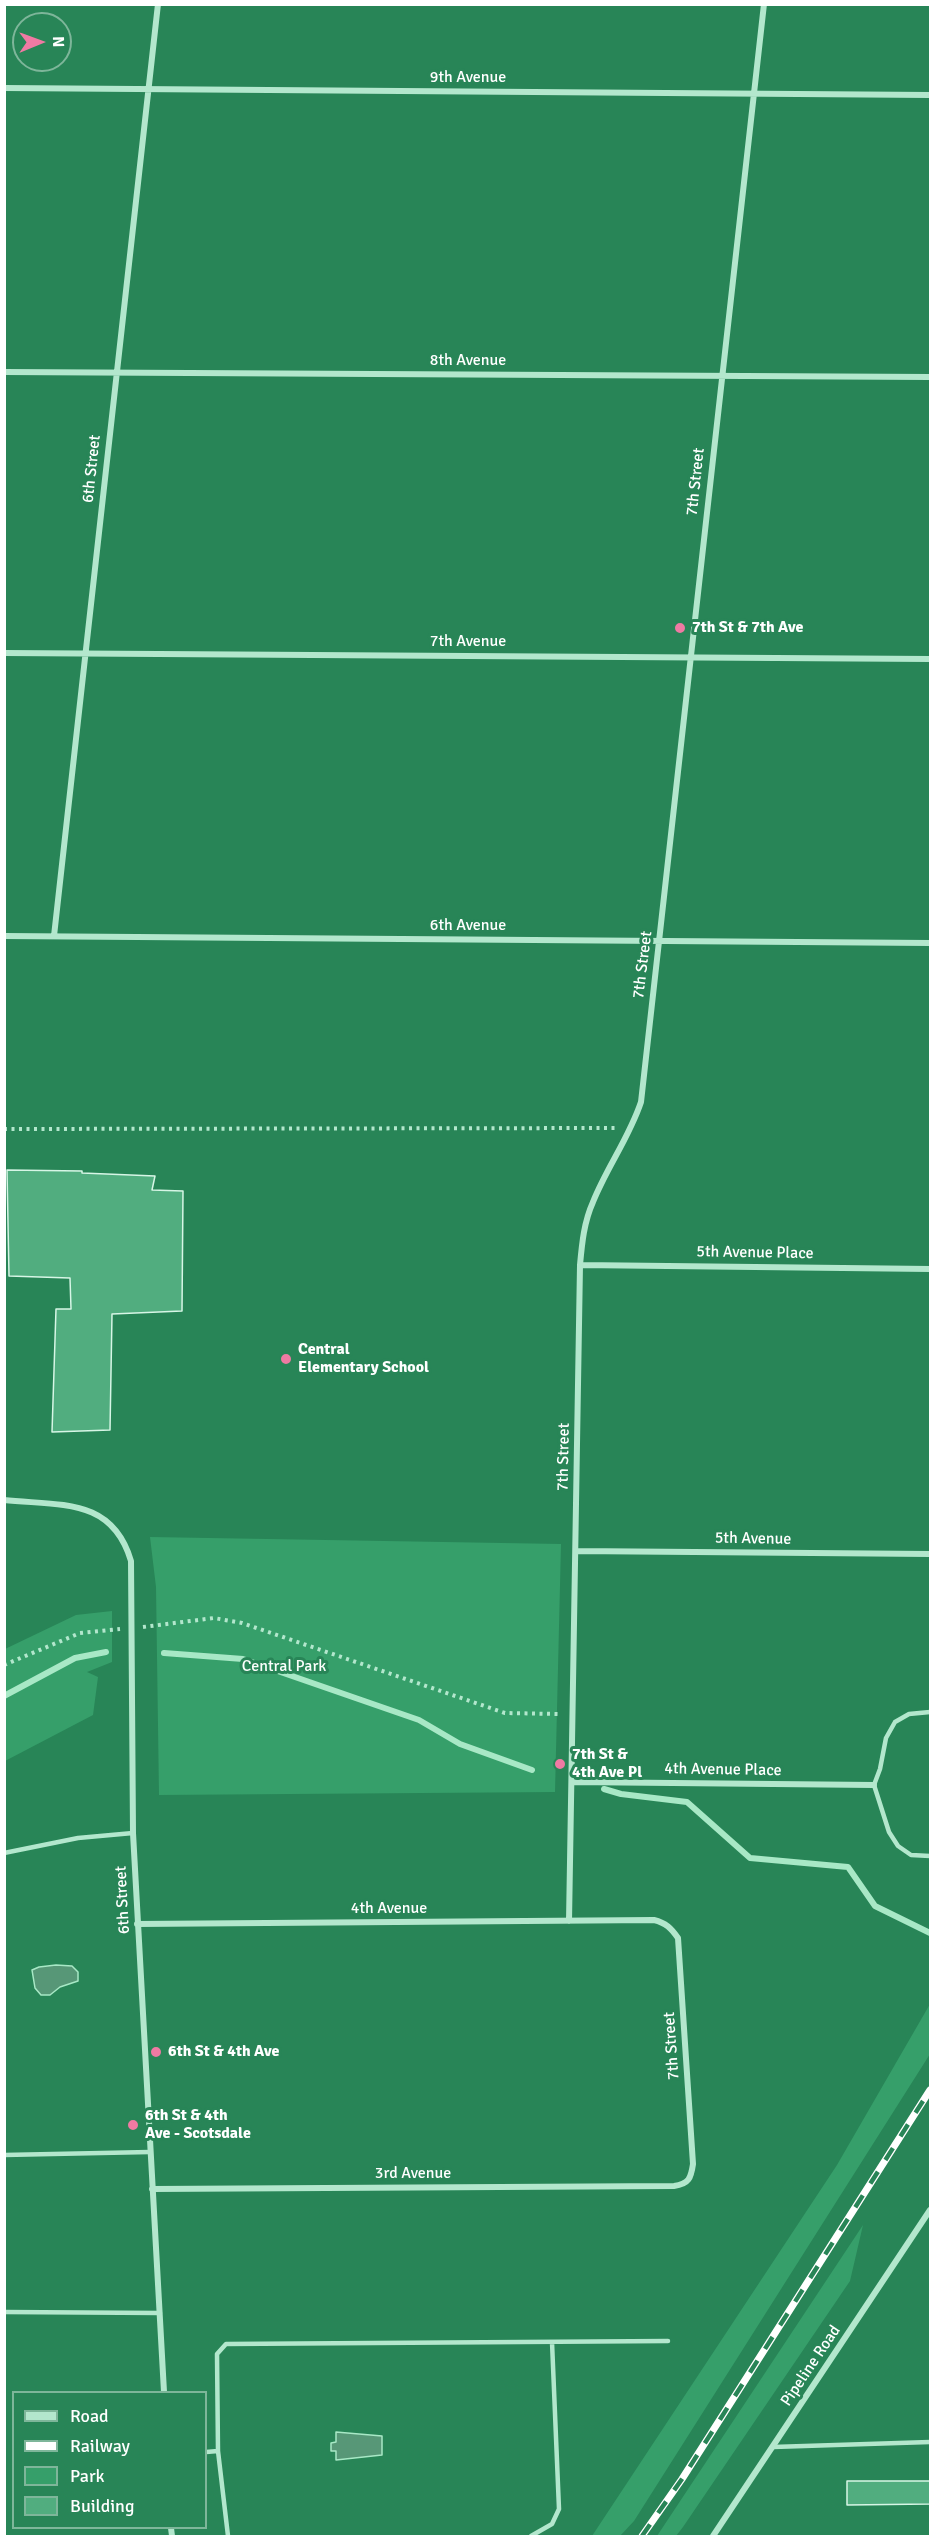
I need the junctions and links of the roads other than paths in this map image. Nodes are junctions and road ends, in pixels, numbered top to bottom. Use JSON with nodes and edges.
{"nodes":[{"id":1,"x":158,"y":4,"type":"edge"},
{"id":2,"x":764,"y":4,"type":"edge"},
{"id":3,"x":4,"y":88,"type":"edge"},
{"id":4,"x":149,"y":89,"type":"junction"},
{"id":5,"x":754,"y":93,"type":"junction"},
{"id":6,"x":930,"y":95,"type":"edge"},
{"id":7,"x":4,"y":372,"type":"edge"},
{"id":8,"x":117,"y":372,"type":"junction"},
{"id":9,"x":722,"y":376,"type":"junction"},
{"id":10,"x":930,"y":378,"type":"edge"},
{"id":11,"x":4,"y":653,"type":"edge"},
{"id":12,"x":85,"y":653,"type":"junction"},
{"id":13,"x":691,"y":657,"type":"junction"},
{"id":14,"x":930,"y":659,"type":"edge"},
{"id":15,"x":4,"y":936,"type":"edge"},
{"id":16,"x":54,"y":936,"type":"junction"},
{"id":17,"x":659,"y":941,"type":"junction"},
{"id":18,"x":930,"y":944,"type":"edge"},
{"id":19,"x":580,"y":1265,"type":"junction"},
{"id":20,"x":930,"y":1269,"type":"edge"},
{"id":21,"x":4,"y":1500,"type":"edge"},
{"id":22,"x":576,"y":1551,"type":"junction"},
{"id":23,"x":930,"y":1554,"type":"edge"},
{"id":24,"x":930,"y":1712,"type":"edge"},
{"id":25,"x":572,"y":1782,"type":"junction"},
{"id":26,"x":874,"y":1785,"type":"junction"},
{"id":27,"x":133,"y":1833,"type":"junction"},
{"id":28,"x":4,"y":1853,"type":"edge"},
{"id":29,"x":930,"y":1856,"type":"edge"},
{"id":30,"x":640,"y":1920,"type":"joint"},
{"id":31,"x":569,"y":1921,"type":"junction"},
{"id":32,"x":137,"y":1924,"type":"junction"},
{"id":33,"x":150,"y":2152,"type":"junction"},
{"id":34,"x":4,"y":2155,"type":"edge"},
{"id":35,"x":674,"y":2186,"type":"joint"},
{"id":36,"x":152,"y":2189,"type":"junction"},
{"id":37,"x":929,"y":2213,"type":"edge"},
{"id":38,"x":4,"y":2312,"type":"edge"},
{"id":39,"x":160,"y":2313,"type":"junction"},
{"id":40,"x":668,"y":2341,"type":"dead end"},
{"id":41,"x":552,"y":2342,"type":"junction"},
{"id":42,"x":165,"y":2391,"type":"edge"},
{"id":43,"x":930,"y":2442,"type":"edge"},
{"id":44,"x":773,"y":2447,"type":"junction"},
{"id":45,"x":218,"y":2451,"type":"junction"},
{"id":46,"x":207,"y":2452,"type":"edge"},
{"id":47,"x":228,"y":2536,"type":"edge"},
{"id":48,"x":531,"y":2536,"type":"edge"},
{"id":49,"x":713,"y":2536,"type":"edge"}],
"edges":[{"from":1,"to":4,"type":"street","name":"6th Street"},
{"from":2,"to":5,"type":"street","name":"7th Street"},
{"from":3,"to":4,"type":"street","name":"9th Avenue"},
{"from":4,"to":5,"type":"street","name":"9th Avenue"},
{"from":4,"to":8,"type":"street","name":"6th Street"},
{"from":5,"to":6,"type":"street","name":"9th Avenue"},
{"from":5,"to":9,"type":"street","name":"7th Street"},
{"from":7,"to":8,"type":"street","name":"8th Avenue"},
{"from":8,"to":9,"type":"street","name":"8th Avenue"},
{"from":8,"to":12,"type":"street","name":"6th Street"},
{"from":9,"to":10,"type":"street","name":"8th Avenue"},
{"from":9,"to":13,"type":"street","name":"7th Street"},
{"from":11,"to":12,"type":"street","name":"7th Avenue"},
{"from":12,"to":13,"type":"street","name":"7th Avenue"},
{"from":12,"to":16,"type":"street","name":"6th Street"},
{"from":13,"to":14,"type":"street","name":"7th Avenue"},
{"from":13,"to":17,"type":"street","name":"7th Street"},
{"from":15,"to":16,"type":"street","name":"6th Avenue"},
{"from":16,"to":17,"type":"street","name":"6th Avenue"},
{"from":17,"to":18,"type":"street","name":"6th Avenue"},
{"from":17,"to":19,"type":"street","name":"7th Street"},
{"from":19,"to":20,"type":"street","name":"5th Avenue Place"},
{"from":19,"to":22,"type":"street","name":"7th Street"},
{"from":21,"to":27,"type":"street","name":"6th Street"},
{"from":22,"to":23,"type":"street","name":"5th Avenue"},
{"from":22,"to":25,"type":"street","name":"7th Street"},
{"from":24,"to":26,"type":"lane"},
{"from":25,"to":26,"type":"street","name":"4th Avenue Place"},
{"from":25,"to":31,"type":"street","name":"7th Street"},
{"from":26,"to":29,"type":"lane"},
{"from":27,"to":28,"type":"lane"},
{"from":27,"to":32,"type":"street","name":"6th Street"},
{"from":30,"to":31,"type":"street","name":"4th Avenue"},
{"from":30,"to":35,"type":"street","name":"7th Street"},
{"from":31,"to":32,"type":"street","name":"4th Avenue"},
{"from":32,"to":33,"type":"street","name":"6th Street"},
{"from":33,"to":34,"type":"lane"},
{"from":33,"to":36,"type":"street","name":"6th Street"},
{"from":35,"to":36,"type":"street","name":"3rd Avenue"},
{"from":36,"to":39,"type":"street","name":"6th Street"},
{"from":37,"to":44,"type":"street","name":"Pipeline Road"},
{"from":38,"to":39,"type":"lane"},
{"from":39,"to":42,"type":"street","name":"6th Street"},
{"from":40,"to":41,"type":"lane"},
{"from":41,"to":45,"type":"lane"},
{"from":41,"to":48,"type":"lane"},
{"from":43,"to":44,"type":"lane"},
{"from":44,"to":49,"type":"street","name":"Pipeline Road"},
{"from":45,"to":46,"type":"lane"},
{"from":45,"to":47,"type":"lane"}]}
